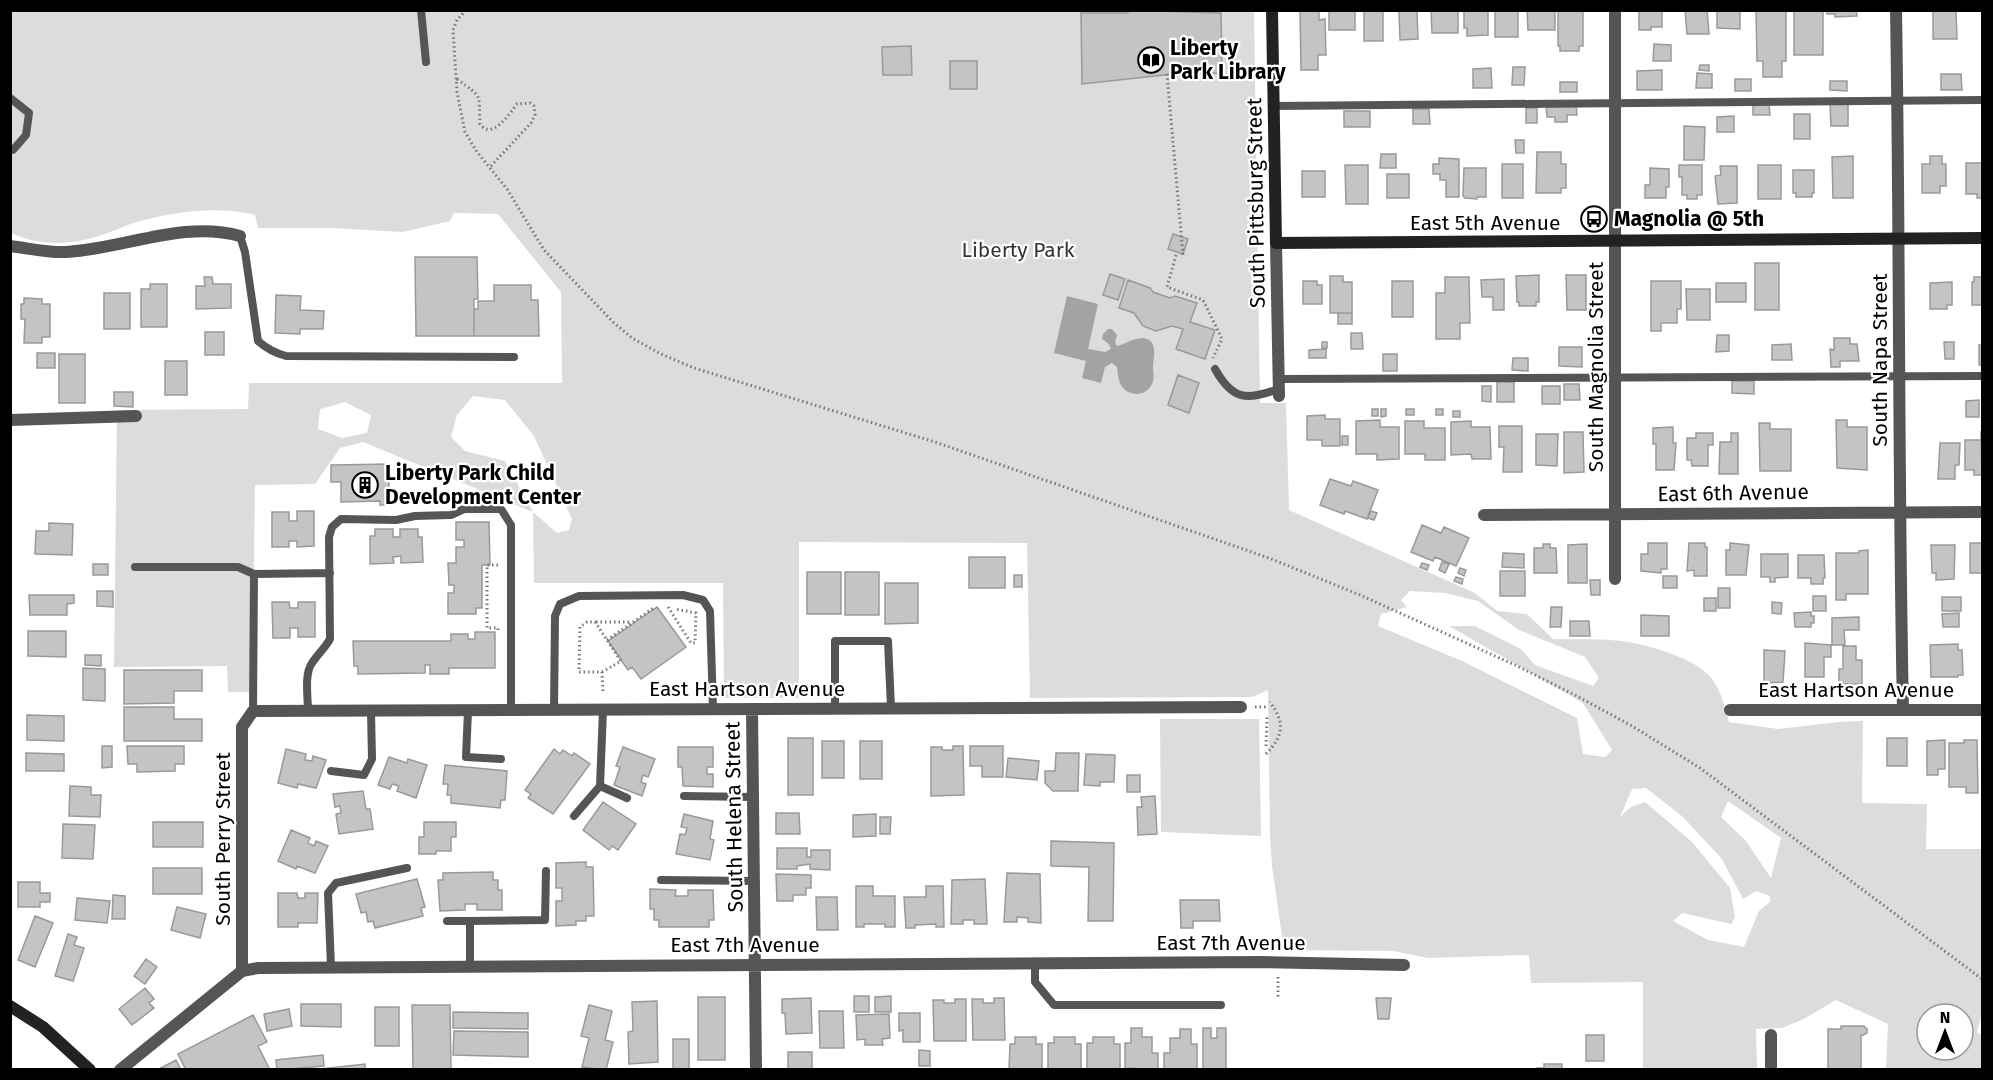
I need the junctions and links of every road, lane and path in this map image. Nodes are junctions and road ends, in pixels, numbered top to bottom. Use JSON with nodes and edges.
{"nodes":[{"id":1,"x":421,"y":10,"type":"edge"},
{"id":2,"x":466,"y":10,"type":"edge"},
{"id":3,"x":1272,"y":10,"type":"edge"},
{"id":4,"x":1615,"y":10,"type":"edge"},
{"id":5,"x":1896,"y":10,"type":"edge"},
{"id":6,"x":426,"y":62,"type":"dead end"},
{"id":7,"x":1167,"y":74,"type":"dead end"},
{"id":8,"x":456,"y":78,"type":"junction"},
{"id":9,"x":10,"y":98,"type":"edge"},
{"id":10,"x":1983,"y":100,"type":"edge"},
{"id":11,"x":1898,"y":102,"type":"junction"},
{"id":12,"x":1615,"y":103,"type":"junction"},
{"id":13,"x":1274,"y":106,"type":"junction"},
{"id":14,"x":10,"y":150,"type":"edge"},
{"id":15,"x":490,"y":167,"type":"junction"},
{"id":16,"x":240,"y":236,"type":"joint"},
{"id":17,"x":1983,"y":238,"type":"edge"},
{"id":18,"x":1899,"y":239,"type":"junction"},
{"id":19,"x":1616,"y":242,"type":"junction"},
{"id":20,"x":1276,"y":243,"type":"junction"},
{"id":21,"x":10,"y":246,"type":"edge"},
{"id":22,"x":1176,"y":255,"type":"dead end"},
{"id":23,"x":1183,"y":255,"type":"dead end"},
{"id":24,"x":514,"y":357,"type":"dead end"},
{"id":25,"x":1215,"y":369,"type":"joint"},
{"id":26,"x":1900,"y":376,"type":"junction"},
{"id":27,"x":1983,"y":376,"type":"edge"},
{"id":28,"x":1616,"y":377,"type":"junction"},
{"id":29,"x":1279,"y":388,"type":"junction"},
{"id":30,"x":136,"y":417,"type":"dead end"},
{"id":31,"x":10,"y":420,"type":"edge"},
{"id":32,"x":1899,"y":511,"type":"junction"},
{"id":33,"x":1983,"y":512,"type":"edge"},
{"id":34,"x":1484,"y":514,"type":"dead end"},
{"id":35,"x":1615,"y":514,"type":"junction"},
{"id":36,"x":498,"y":564,"type":"dead end"},
{"id":37,"x":135,"y":567,"type":"dead end"},
{"id":38,"x":330,"y":573,"type":"junction"},
{"id":39,"x":254,"y":574,"type":"junction"},
{"id":40,"x":1615,"y":579,"type":"dead end"},
{"id":41,"x":668,"y":607,"type":"junction"},
{"id":42,"x":595,"y":622,"type":"junction"},
{"id":43,"x":633,"y":622,"type":"junction"},
{"id":44,"x":498,"y":639,"type":"dead end"},
{"id":45,"x":607,"y":640,"type":"junction"},
{"id":46,"x":602,"y":672,"type":"junction"},
{"id":47,"x":603,"y":692,"type":"dead end"},
{"id":48,"x":1270,"y":702,"type":"dead end"},
{"id":49,"x":1241,"y":707,"type":"dead end"},
{"id":50,"x":891,"y":708,"type":"junction"},
{"id":51,"x":713,"y":709,"type":"junction"},
{"id":52,"x":752,"y":709,"type":"junction"},
{"id":53,"x":835,"y":709,"type":"junction"},
{"id":54,"x":511,"y":710,"type":"junction"},
{"id":55,"x":554,"y":710,"type":"junction"},
{"id":56,"x":603,"y":710,"type":"junction"},
{"id":57,"x":1730,"y":710,"type":"dead end"},
{"id":58,"x":1903,"y":710,"type":"junction"},
{"id":59,"x":1983,"y":710,"type":"edge"},
{"id":60,"x":253,"y":711,"type":"junction"},
{"id":61,"x":308,"y":711,"type":"junction"},
{"id":62,"x":371,"y":711,"type":"junction"},
{"id":63,"x":468,"y":711,"type":"junction"},
{"id":64,"x":1267,"y":716,"type":"dead end"},
{"id":65,"x":1266,"y":746,"type":"dead end"},
{"id":66,"x":1266,"y":754,"type":"dead end"},
{"id":67,"x":501,"y":759,"type":"dead end"},
{"id":68,"x":332,"y":771,"type":"dead end"},
{"id":69,"x":600,"y":786,"type":"junction"},
{"id":70,"x":684,"y":796,"type":"dead end"},
{"id":71,"x":753,"y":797,"type":"junction"},
{"id":72,"x":627,"y":798,"type":"dead end"},
{"id":73,"x":574,"y":816,"type":"dead end"},
{"id":74,"x":407,"y":868,"type":"dead end"},
{"id":75,"x":546,"y":871,"type":"dead end"},
{"id":76,"x":662,"y":880,"type":"dead end"},
{"id":77,"x":754,"y":881,"type":"junction"},
{"id":78,"x":447,"y":921,"type":"dead end"},
{"id":79,"x":470,"y":921,"type":"junction"},
{"id":80,"x":1035,"y":963,"type":"junction"},
{"id":81,"x":755,"y":964,"type":"junction"},
{"id":82,"x":1404,"y":965,"type":"dead end"},
{"id":83,"x":470,"y":966,"type":"junction"},
{"id":84,"x":331,"y":967,"type":"junction"},
{"id":85,"x":242,"y":971,"type":"junction"},
{"id":86,"x":1278,"y":977,"type":"dead end"},
{"id":87,"x":1983,"y":979,"type":"edge"},
{"id":88,"x":1278,"y":998,"type":"dead end"},
{"id":89,"x":1221,"y":1005,"type":"dead end"},
{"id":90,"x":10,"y":1006,"type":"edge"},
{"id":91,"x":1771,"y":1035,"type":"dead end"},
{"id":92,"x":90,"y":1070,"type":"edge"},
{"id":93,"x":120,"y":1070,"type":"edge"},
{"id":94,"x":756,"y":1070,"type":"edge"},
{"id":95,"x":1771,"y":1070,"type":"edge"}],
"edges":[{"from":1,"to":6,"type":"lane"},
{"from":2,"to":8,"type":"path"},
{"from":3,"to":13,"type":"street","name":"South Pittsburg Street"},
{"from":4,"to":12,"type":"street","name":"South Magnolia Street"},
{"from":5,"to":11,"type":"street","name":"South Napa Street"},
{"from":7,"to":23,"type":"path"},
{"from":8,"to":15,"type":"path"},
{"from":8,"to":15,"type":"path"},
{"from":9,"to":14,"type":"lane"},
{"from":10,"to":11,"type":"lane"},
{"from":11,"to":12,"type":"lane"},
{"from":11,"to":18,"type":"street","name":"South Napa Street"},
{"from":12,"to":13,"type":"lane"},
{"from":12,"to":19,"type":"street","name":"South Magnolia Street"},
{"from":13,"to":20,"type":"street","name":"South Pittsburg Street"},
{"from":15,"to":87,"type":"path"},
{"from":16,"to":21,"type":"street"},
{"from":16,"to":24,"type":"lane"},
{"from":17,"to":18,"type":"street","name":"East 5th Avenue"},
{"from":18,"to":19,"type":"street","name":"East 5th Avenue"},
{"from":18,"to":26,"type":"street","name":"South Napa Street"},
{"from":19,"to":20,"type":"street","name":"East 5th Avenue"},
{"from":19,"to":28,"type":"street","name":"South Magnolia Street"},
{"from":20,"to":29,"type":"street","name":"South Pittsburg Street"},
{"from":22,"to":25,"type":"path"},
{"from":25,"to":29,"type":"lane"},
{"from":26,"to":27,"type":"lane"},
{"from":26,"to":28,"type":"lane"},
{"from":26,"to":32,"type":"street","name":"South Napa Street"},
{"from":28,"to":29,"type":"lane"},
{"from":28,"to":35,"type":"street","name":"South Magnolia Street"},
{"from":30,"to":31,"type":"street"},
{"from":32,"to":33,"type":"street","name":"East 6th Avenue"},
{"from":32,"to":35,"type":"street","name":"East 6th Avenue"},
{"from":32,"to":58,"type":"street","name":"South Napa Street"},
{"from":34,"to":35,"type":"street","name":"East 6th Avenue"},
{"from":35,"to":40,"type":"street","name":"South Magnolia Street"},
{"from":36,"to":44,"type":"path"},
{"from":37,"to":39,"type":"lane"},
{"from":38,"to":39,"type":"lane"},
{"from":38,"to":54,"type":"lane"},
{"from":38,"to":61,"type":"lane"},
{"from":39,"to":60,"type":"lane"},
{"from":41,"to":41,"type":"path"},
{"from":41,"to":43,"type":"path"},
{"from":42,"to":43,"type":"path"},
{"from":42,"to":45,"type":"path"},
{"from":42,"to":46,"type":"path"},
{"from":43,"to":45,"type":"path"},
{"from":45,"to":46,"type":"path"},
{"from":46,"to":47,"type":"path"},
{"from":48,"to":66,"type":"path"},
{"from":49,"to":50,"type":"street","name":"East Hartson Avenue"},
{"from":50,"to":53,"type":"street","name":"East Hartson Avenue"},
{"from":50,"to":53,"type":"lane"},
{"from":51,"to":52,"type":"street","name":"East Hartson Avenue"},
{"from":51,"to":55,"type":"lane"},
{"from":51,"to":56,"type":"street","name":"East Hartson Avenue"},
{"from":52,"to":53,"type":"street","name":"East Hartson Avenue"},
{"from":52,"to":71,"type":"street","name":"South Helena Street"},
{"from":54,"to":55,"type":"street","name":"East Hartson Avenue"},
{"from":54,"to":63,"type":"street","name":"East Hartson Avenue"},
{"from":55,"to":56,"type":"street","name":"East Hartson Avenue"},
{"from":56,"to":69,"type":"lane"},
{"from":57,"to":58,"type":"street","name":"East Hartson Avenue"},
{"from":58,"to":59,"type":"street","name":"East Hartson Avenue"},
{"from":60,"to":61,"type":"street","name":"East Hartson Avenue"},
{"from":60,"to":85,"type":"street","name":"South Perry Street"},
{"from":61,"to":62,"type":"street","name":"East Hartson Avenue"},
{"from":62,"to":63,"type":"street","name":"East Hartson Avenue"},
{"from":62,"to":68,"type":"lane"},
{"from":63,"to":67,"type":"lane"},
{"from":64,"to":65,"type":"path"},
{"from":69,"to":72,"type":"lane"},
{"from":69,"to":73,"type":"lane"},
{"from":70,"to":71,"type":"lane"},
{"from":71,"to":77,"type":"street","name":"South Helena Street"},
{"from":74,"to":84,"type":"lane"},
{"from":75,"to":79,"type":"lane"},
{"from":76,"to":77,"type":"lane"},
{"from":77,"to":81,"type":"street","name":"South Helena Street"},
{"from":78,"to":79,"type":"lane"},
{"from":79,"to":83,"type":"lane"},
{"from":80,"to":81,"type":"street","name":"East 7th Avenue"},
{"from":80,"to":82,"type":"street","name":"East 7th Avenue"},
{"from":80,"to":89,"type":"lane"},
{"from":81,"to":83,"type":"street","name":"East 7th Avenue"},
{"from":81,"to":94,"type":"street","name":"South Helena Street"},
{"from":83,"to":84,"type":"street","name":"East 7th Avenue"},
{"from":84,"to":85,"type":"street","name":"East 7th Avenue"},
{"from":85,"to":93,"type":"street"},
{"from":86,"to":88,"type":"path"},
{"from":90,"to":92,"type":"street"},
{"from":91,"to":95,"type":"street"}]}
